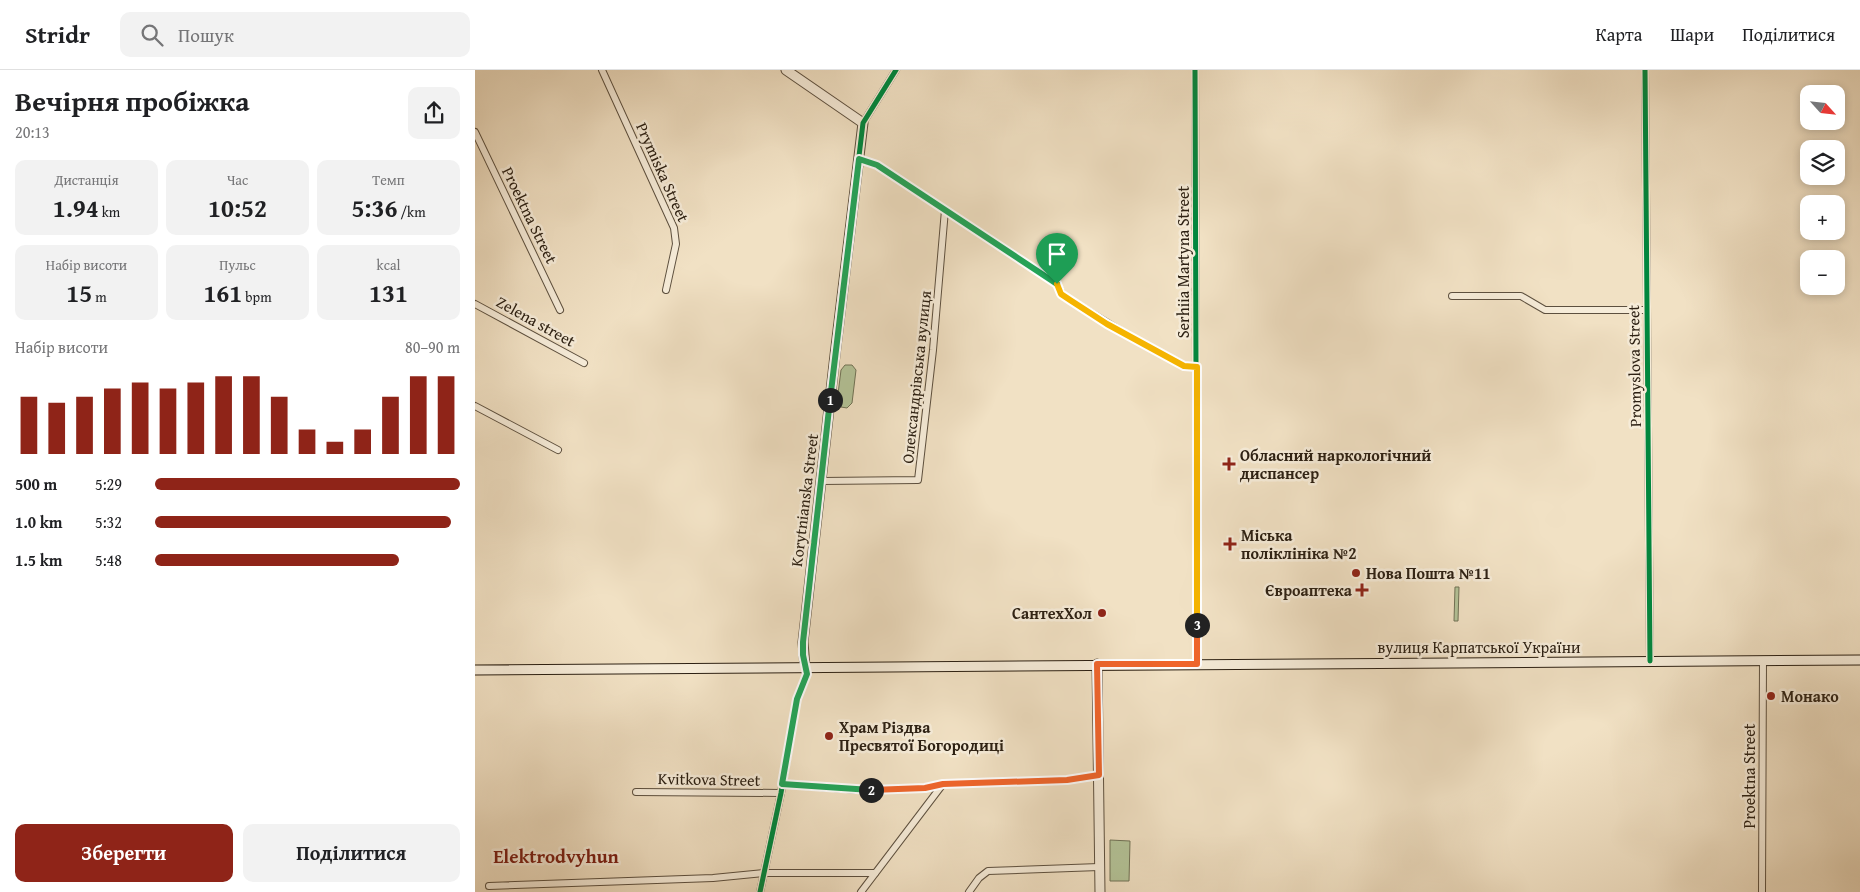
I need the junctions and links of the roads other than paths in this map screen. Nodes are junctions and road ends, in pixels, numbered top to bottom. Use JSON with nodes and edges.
{"nodes":[{"id":1,"x":602,"y":70,"type":"edge"},
{"id":2,"x":786,"y":70,"type":"edge"},
{"id":3,"x":896,"y":70,"type":"edge"},
{"id":4,"x":1195,"y":70,"type":"edge"},
{"id":5,"x":1645,"y":70,"type":"edge"},
{"id":6,"x":863,"y":123,"type":"junction"},
{"id":7,"x":475,"y":132,"type":"edge"},
{"id":8,"x":859,"y":159,"type":"junction"},
{"id":9,"x":945,"y":210,"type":"junction"},
{"id":10,"x":666,"y":290,"type":"dead end"},
{"id":11,"x":1453,"y":296,"type":"dead end"},
{"id":12,"x":475,"y":304,"type":"edge"},
{"id":13,"x":560,"y":310,"type":"dead end"},
{"id":14,"x":1646,"y":310,"type":"junction"},
{"id":15,"x":584,"y":363,"type":"dead end"},
{"id":16,"x":1197,"y":367,"type":"junction"},
{"id":17,"x":475,"y":406,"type":"edge"},
{"id":18,"x":558,"y":450,"type":"dead end"},
{"id":19,"x":822,"y":481,"type":"junction"},
{"id":20,"x":1763,"y":660,"type":"junction"},
{"id":21,"x":1860,"y":660,"type":"edge"},
{"id":22,"x":1650,"y":661,"type":"junction"},
{"id":23,"x":1097,"y":664,"type":"junction"},
{"id":24,"x":1197,"y":664,"type":"junction"},
{"id":25,"x":805,"y":667,"type":"junction"},
{"id":26,"x":475,"y":670,"type":"edge"},
{"id":27,"x":1099,"y":775,"type":"junction"},
{"id":28,"x":782,"y":784,"type":"junction"},
{"id":29,"x":943,"y":784,"type":"junction"},
{"id":30,"x":636,"y":792,"type":"dead end"},
{"id":31,"x":781,"y":793,"type":"junction"},
{"id":32,"x":1099,"y":867,"type":"junction"},
{"id":33,"x":765,"y":873,"type":"junction"},
{"id":34,"x":875,"y":873,"type":"junction"},
{"id":35,"x":489,"y":886,"type":"dead end"},
{"id":36,"x":760,"y":892,"type":"edge"},
{"id":37,"x":861,"y":892,"type":"edge"},
{"id":38,"x":969,"y":892,"type":"edge"},
{"id":39,"x":1099,"y":892,"type":"edge"},
{"id":40,"x":1762,"y":892,"type":"edge"}],
"edges":[{"from":1,"to":10,"type":"street","name":"Prymiska Street"},
{"from":2,"to":6,"type":"main road"},
{"from":3,"to":6,"type":"street"},
{"from":4,"to":16,"type":"street","name":"Serhiia Martyna Street"},
{"from":5,"to":14,"type":"street","name":"Promyslova Street"},
{"from":6,"to":8,"type":"main road","name":"Korytnianska Street"},
{"from":7,"to":13,"type":"street","name":"Proektna Street"},
{"from":8,"to":9,"type":"street"},
{"from":8,"to":19,"type":"main road","name":"Korytnianska Street"},
{"from":9,"to":16,"type":"street"},
{"from":9,"to":19,"type":"street","name":"Олександрівська вулиця"},
{"from":11,"to":14,"type":"street"},
{"from":12,"to":15,"type":"street","name":"Zelena street"},
{"from":14,"to":22,"type":"street","name":"Promyslova Street"},
{"from":16,"to":24,"type":"street","name":"Serhiia Martyna Street"},
{"from":17,"to":18,"type":"street"},
{"from":19,"to":25,"type":"main road","name":"Korytnianska Street"},
{"from":20,"to":21,"type":"main road","name":"вулиця Карпатської України"},
{"from":20,"to":22,"type":"main road","name":"вулиця Карпатської України"},
{"from":20,"to":40,"type":"street","name":"Proektna Street"},
{"from":22,"to":24,"type":"main road","name":"вулиця Карпатської України"},
{"from":23,"to":24,"type":"main road","name":"вулиця Карпатської України"},
{"from":23,"to":25,"type":"main road","name":"вулиця Карпатської України"},
{"from":23,"to":27,"type":"main road"},
{"from":25,"to":26,"type":"main road","name":"вулиця Карпатської України"},
{"from":25,"to":28,"type":"street"},
{"from":27,"to":29,"type":"street"},
{"from":27,"to":32,"type":"main road"},
{"from":28,"to":29,"type":"street"},
{"from":28,"to":31,"type":"street"},
{"from":29,"to":34,"type":"street"},
{"from":30,"to":31,"type":"street","name":"Kvitkova Street"},
{"from":31,"to":33,"type":"street"},
{"from":32,"to":38,"type":"street"},
{"from":32,"to":39,"type":"main road"},
{"from":33,"to":34,"type":"street"},
{"from":33,"to":35,"type":"street"},
{"from":33,"to":36,"type":"street"},
{"from":34,"to":37,"type":"street"}]}
